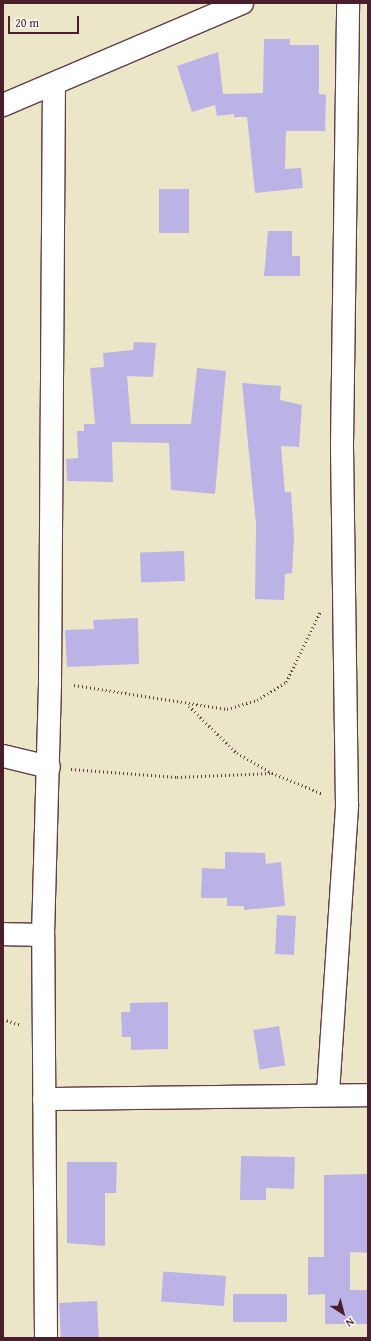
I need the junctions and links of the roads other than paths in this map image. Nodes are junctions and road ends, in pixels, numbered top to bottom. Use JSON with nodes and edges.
{"nodes":[{"id":1,"x":242,"y":3,"type":"edge"},
{"id":2,"x":348,"y":3,"type":"edge"},
{"id":3,"x":54,"y":86,"type":"junction"},
{"id":4,"x":3,"y":105,"type":"edge"},
{"id":5,"x":3,"y":756,"type":"edge"},
{"id":6,"x":49,"y":768,"type":"junction"},
{"id":7,"x":3,"y":934,"type":"edge"},
{"id":8,"x":43,"y":935,"type":"junction"},
{"id":9,"x":328,"y":1093,"type":"junction"},
{"id":10,"x":368,"y":1095,"type":"edge"},
{"id":11,"x":44,"y":1099,"type":"junction"},
{"id":12,"x":46,"y":1338,"type":"edge"}],
"edges":[{"from":1,"to":3,"type":"street"},
{"from":2,"to":9,"type":"street"},
{"from":3,"to":4,"type":"street"},
{"from":3,"to":6,"type":"street"},
{"from":5,"to":6,"type":"street"},
{"from":6,"to":8,"type":"street"},
{"from":7,"to":8,"type":"street"},
{"from":8,"to":11,"type":"street"},
{"from":9,"to":10,"type":"street"},
{"from":9,"to":11,"type":"street"},
{"from":11,"to":12,"type":"street"}]}
